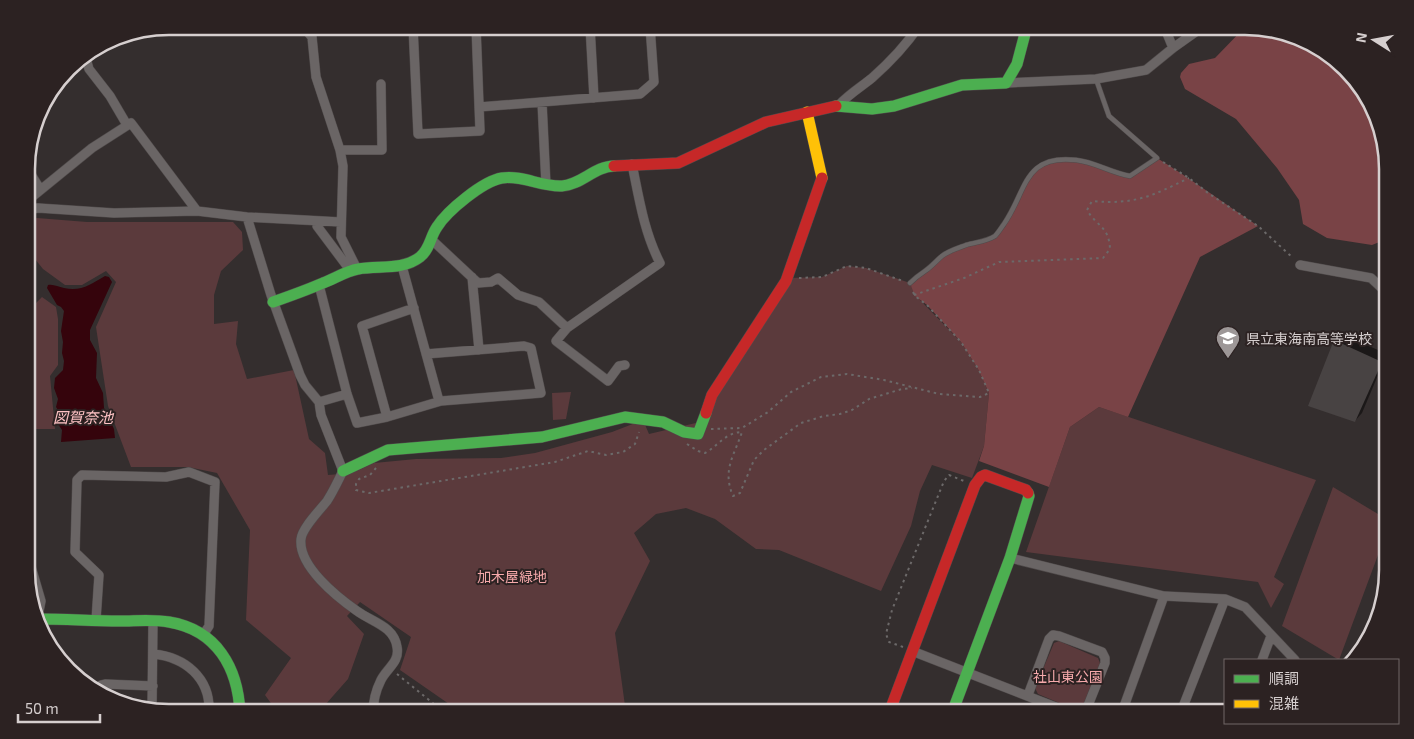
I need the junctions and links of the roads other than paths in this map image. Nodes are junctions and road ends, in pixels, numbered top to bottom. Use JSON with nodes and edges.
{"nodes":[{"id":1,"x":310,"y":35,"type":"edge"},
{"id":2,"x":412,"y":35,"type":"edge"},
{"id":3,"x":476,"y":35,"type":"edge"},
{"id":4,"x":590,"y":35,"type":"edge"},
{"id":5,"x":651,"y":35,"type":"edge"},
{"id":6,"x":911,"y":35,"type":"edge"},
{"id":7,"x":1025,"y":35,"type":"edge"},
{"id":8,"x":1168,"y":35,"type":"edge"},
{"id":9,"x":1191,"y":35,"type":"edge"},
{"id":10,"x":1173,"y":48,"type":"junction"},
{"id":11,"x":87,"y":63,"type":"edge"},
{"id":12,"x":1096,"y":79,"type":"junction"},
{"id":13,"x":1006,"y":83,"type":"junction"},
{"id":14,"x":381,"y":84,"type":"dead end"},
{"id":15,"x":594,"y":98,"type":"junction"},
{"id":16,"x":542,"y":102,"type":"junction"},
{"id":17,"x":840,"y":105,"type":"junction"},
{"id":18,"x":479,"y":107,"type":"junction"},
{"id":19,"x":806,"y":112,"type":"junction"},
{"id":20,"x":127,"y":125,"type":"junction"},
{"id":21,"x":340,"y":150,"type":"junction"},
{"id":22,"x":632,"y":164,"type":"junction"},
{"id":23,"x":35,"y":181,"type":"edge"},
{"id":24,"x":546,"y":185,"type":"junction"},
{"id":25,"x":40,"y":189,"type":"junction"},
{"id":26,"x":35,"y":194,"type":"edge"},
{"id":27,"x":35,"y":209,"type":"edge"},
{"id":28,"x":197,"y":211,"type":"junction"},
{"id":29,"x":247,"y":218,"type":"junction"},
{"id":30,"x":341,"y":222,"type":"junction"},
{"id":31,"x":317,"y":226,"type":"dead end"},
{"id":32,"x":432,"y":240,"type":"junction"},
{"id":33,"x":1300,"y":264,"type":"road end"},
{"id":34,"x":402,"y":266,"type":"junction"},
{"id":35,"x":356,"y":269,"type":"junction"},
{"id":36,"x":472,"y":277,"type":"junction"},
{"id":37,"x":910,"y":283,"type":"road end"},
{"id":38,"x":319,"y":285,"type":"junction"},
{"id":39,"x":1379,"y":285,"type":"edge"},
{"id":40,"x":273,"y":302,"type":"junction"},
{"id":41,"x":414,"y":308,"type":"junction"},
{"id":42,"x":568,"y":328,"type":"junction"},
{"id":43,"x":479,"y":350,"type":"junction"},
{"id":44,"x":426,"y":354,"type":"junction"},
{"id":45,"x":625,"y":366,"type":"dead end"},
{"id":46,"x":347,"y":394,"type":"junction"},
{"id":47,"x":439,"y":401,"type":"junction"},
{"id":48,"x":319,"y":402,"type":"junction"},
{"id":49,"x":387,"y":417,"type":"junction"},
{"id":50,"x":342,"y":471,"type":"junction"},
{"id":51,"x":1010,"y":558,"type":"junction"},
{"id":52,"x":36,"y":582,"type":"edge"},
{"id":53,"x":1164,"y":596,"type":"junction"},
{"id":54,"x":1225,"y":599,"type":"junction"},
{"id":55,"x":40,"y":606,"type":"edge"},
{"id":56,"x":44,"y":617,"type":"edge"},
{"id":57,"x":96,"y":620,"type":"junction"},
{"id":58,"x":153,"y":622,"type":"junction"},
{"id":59,"x":203,"y":635,"type":"junction"},
{"id":60,"x":1271,"y":636,"type":"junction"},
{"id":61,"x":912,"y":651,"type":"junction"},
{"id":62,"x":153,"y":654,"type":"junction"},
{"id":63,"x":1262,"y":659,"type":"edge"},
{"id":64,"x":1294,"y":659,"type":"edge"},
{"id":65,"x":967,"y":672,"type":"junction"},
{"id":66,"x":101,"y":685,"type":"edge"},
{"id":67,"x":153,"y":686,"type":"junction"},
{"id":68,"x":1028,"y":695,"type":"junction"},
{"id":69,"x":152,"y":703,"type":"edge"},
{"id":70,"x":209,"y":704,"type":"edge"},
{"id":71,"x":239,"y":704,"type":"edge"},
{"id":72,"x":374,"y":704,"type":"edge"},
{"id":73,"x":892,"y":704,"type":"edge"},
{"id":74,"x":955,"y":704,"type":"edge"},
{"id":75,"x":1051,"y":704,"type":"edge"},
{"id":76,"x":1088,"y":704,"type":"edge"},
{"id":77,"x":1125,"y":704,"type":"edge"},
{"id":78,"x":1184,"y":704,"type":"edge"}],
"edges":[{"from":1,"to":21,"type":"street"},
{"from":2,"to":18,"type":"street"},
{"from":3,"to":18,"type":"street"},
{"from":4,"to":15,"type":"street"},
{"from":5,"to":15,"type":"street"},
{"from":6,"to":17,"type":"street"},
{"from":7,"to":13,"type":"street"},
{"from":8,"to":10,"type":"street"},
{"from":9,"to":10,"type":"street"},
{"from":10,"to":12,"type":"street"},
{"from":11,"to":20,"type":"street"},
{"from":12,"to":13,"type":"street"},
{"from":12,"to":37,"type":"lane"},
{"from":13,"to":17,"type":"street"},
{"from":14,"to":21,"type":"street"},
{"from":15,"to":16,"type":"street"},
{"from":16,"to":18,"type":"street"},
{"from":16,"to":24,"type":"street"},
{"from":17,"to":19,"type":"street"},
{"from":19,"to":22,"type":"street"},
{"from":19,"to":50,"type":"street"},
{"from":20,"to":25,"type":"street"},
{"from":20,"to":28,"type":"street"},
{"from":21,"to":30,"type":"street"},
{"from":22,"to":24,"type":"street"},
{"from":22,"to":42,"type":"street"},
{"from":23,"to":25,"type":"street"},
{"from":24,"to":32,"type":"street"},
{"from":25,"to":26,"type":"street"},
{"from":27,"to":28,"type":"street"},
{"from":28,"to":29,"type":"street"},
{"from":29,"to":30,"type":"street"},
{"from":29,"to":40,"type":"street"},
{"from":30,"to":35,"type":"street"},
{"from":31,"to":35,"type":"street"},
{"from":32,"to":34,"type":"street"},
{"from":32,"to":36,"type":"street"},
{"from":33,"to":39,"type":"street"},
{"from":34,"to":35,"type":"street"},
{"from":34,"to":41,"type":"street"},
{"from":35,"to":38,"type":"street"},
{"from":36,"to":42,"type":"street"},
{"from":36,"to":43,"type":"street"},
{"from":38,"to":40,"type":"street"},
{"from":38,"to":46,"type":"street"},
{"from":40,"to":48,"type":"street"},
{"from":41,"to":44,"type":"street"},
{"from":41,"to":49,"type":"street"},
{"from":42,"to":45,"type":"street"},
{"from":43,"to":44,"type":"street"},
{"from":43,"to":47,"type":"street"},
{"from":44,"to":47,"type":"street"},
{"from":46,"to":48,"type":"street"},
{"from":46,"to":49,"type":"street"},
{"from":47,"to":49,"type":"street"},
{"from":48,"to":50,"type":"street"},
{"from":50,"to":72,"type":"street"},
{"from":51,"to":53,"type":"street"},
{"from":51,"to":61,"type":"street"},
{"from":51,"to":65,"type":"street"},
{"from":52,"to":55,"type":"street"},
{"from":53,"to":54,"type":"street"},
{"from":53,"to":77,"type":"street"},
{"from":54,"to":60,"type":"street"},
{"from":54,"to":78,"type":"street"},
{"from":56,"to":57,"type":"street"},
{"from":57,"to":58,"type":"street"},
{"from":57,"to":59,"type":"street"},
{"from":58,"to":59,"type":"street"},
{"from":58,"to":62,"type":"street"},
{"from":59,"to":71,"type":"street"},
{"from":60,"to":63,"type":"street"},
{"from":60,"to":64,"type":"street"},
{"from":61,"to":65,"type":"street"},
{"from":61,"to":73,"type":"street"},
{"from":62,"to":67,"type":"street"},
{"from":62,"to":70,"type":"street"},
{"from":65,"to":68,"type":"street"},
{"from":65,"to":74,"type":"street"},
{"from":66,"to":67,"type":"street"},
{"from":67,"to":69,"type":"street"},
{"from":68,"to":75,"type":"street"},
{"from":68,"to":76,"type":"street"}]}
